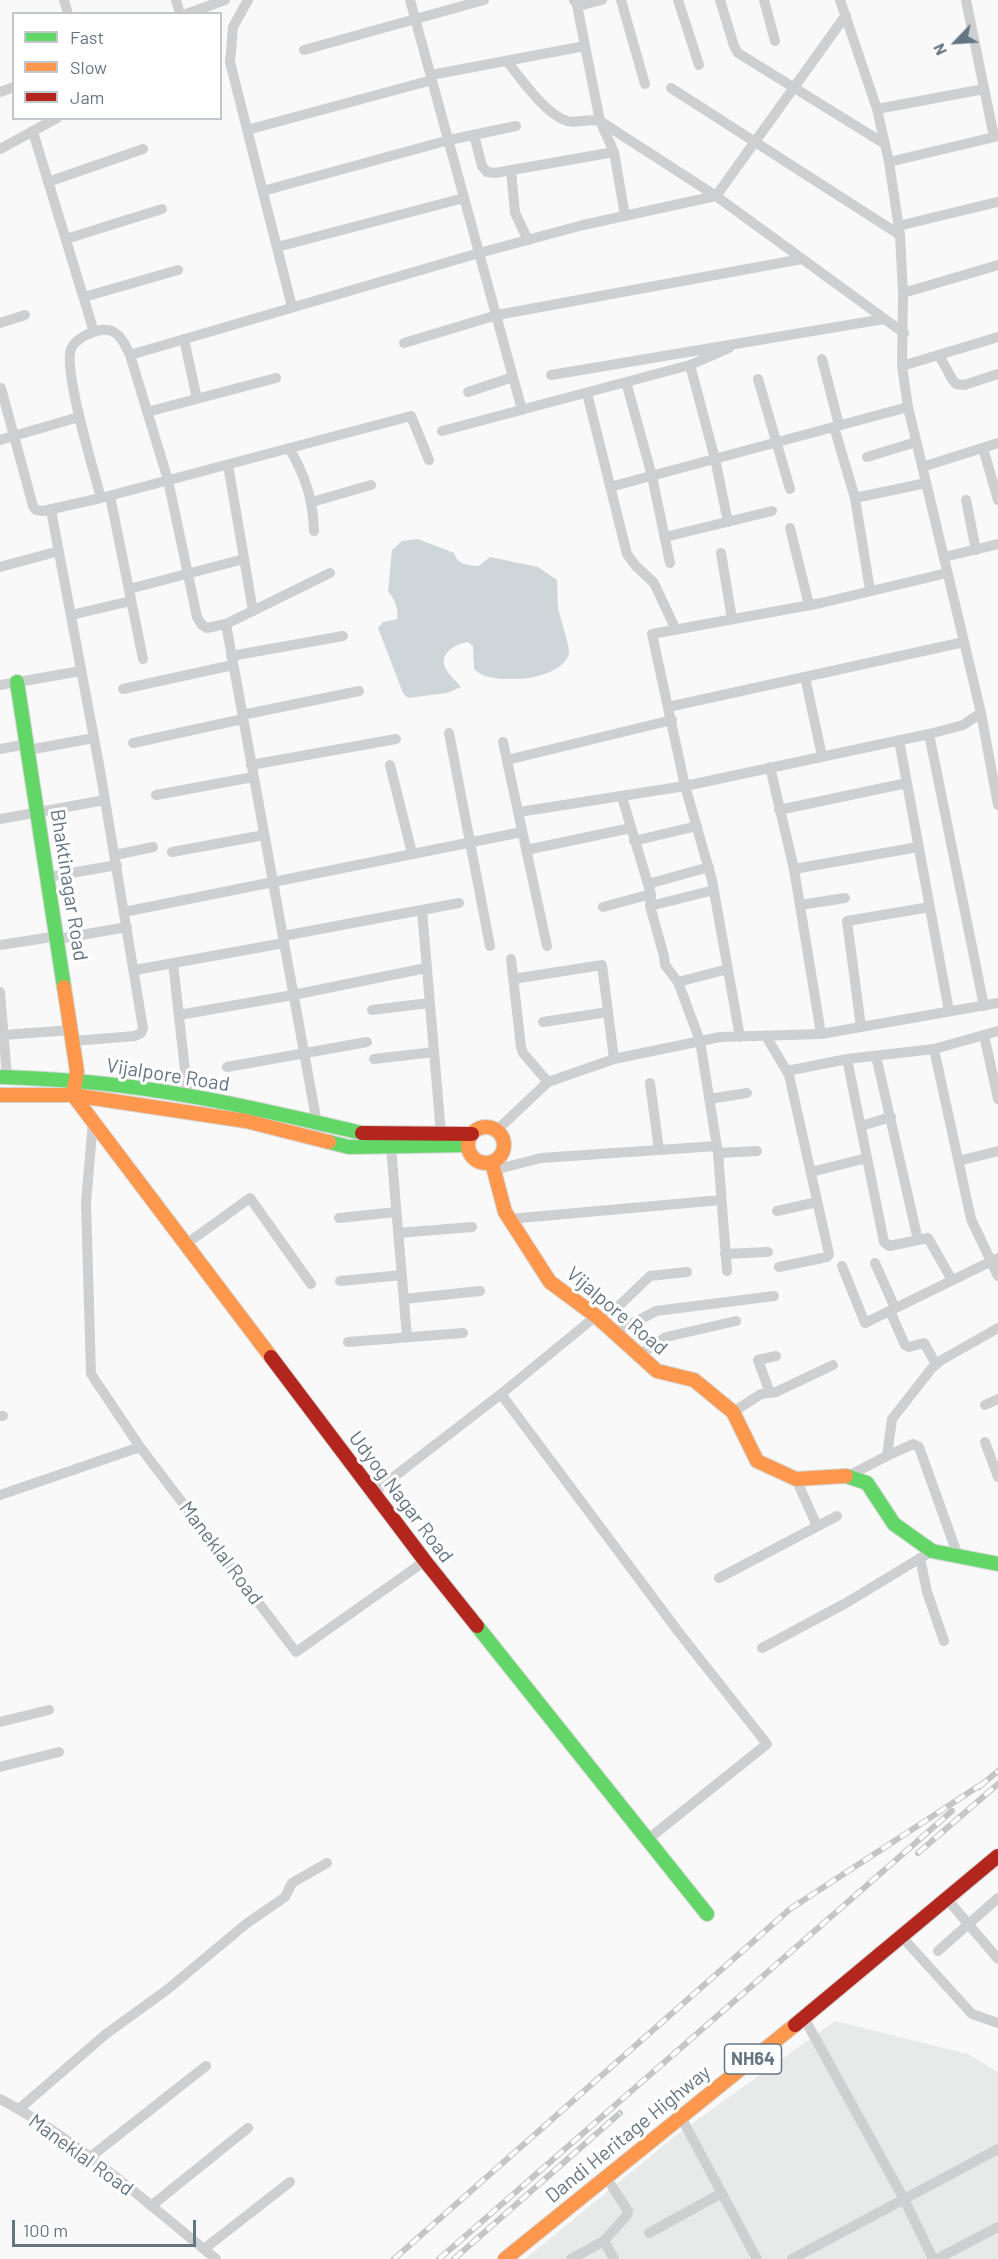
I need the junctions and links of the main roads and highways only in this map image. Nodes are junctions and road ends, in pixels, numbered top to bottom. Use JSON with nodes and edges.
{"nodes":[{"id":1,"x":17,"y":682,"type":"road end"},
{"id":2,"x":4,"y":1077,"type":"edge"},
{"id":3,"x":75,"y":1081,"type":"junction"},
{"id":4,"x":0,"y":1095,"type":"edge"},
{"id":5,"x":73,"y":1095,"type":"junction"},
{"id":6,"x":470,"y":1139,"type":"junction"},
{"id":7,"x":493,"y":1166,"type":"junction"},
{"id":8,"x":998,"y":1564,"type":"edge"},
{"id":9,"x":998,"y":1856,"type":"edge"},
{"id":10,"x":707,"y":1914,"type":"dead end"},
{"id":11,"x":505,"y":2259,"type":"edge"}],
"edges":[{"from":1,"to":3,"type":"main road","name":"Bhaktinagar Road"},
{"from":2,"to":3,"type":"main road","name":"Vijalpore Road"},
{"from":3,"to":5,"type":"main road","name":"Bhaktinagar Road"},
{"from":3,"to":6,"type":"main road","name":"Vijalpore Road"},
{"from":4,"to":5,"type":"main road","name":"Vijalpore Road"},
{"from":5,"to":6,"type":"main road","name":"Vijalpore Road"},
{"from":5,"to":10,"type":"main road","name":"Udyog Nagar Road"},
{"from":6,"to":7,"type":"main road"},
{"from":6,"to":7,"type":"main road","name":"Vijalpore Road"},
{"from":7,"to":8,"type":"main road","name":"Vijalpore Road"},
{"from":9,"to":11,"type":"main road","name":"Dandi Heritage Highway","number":"NH64"}]}
